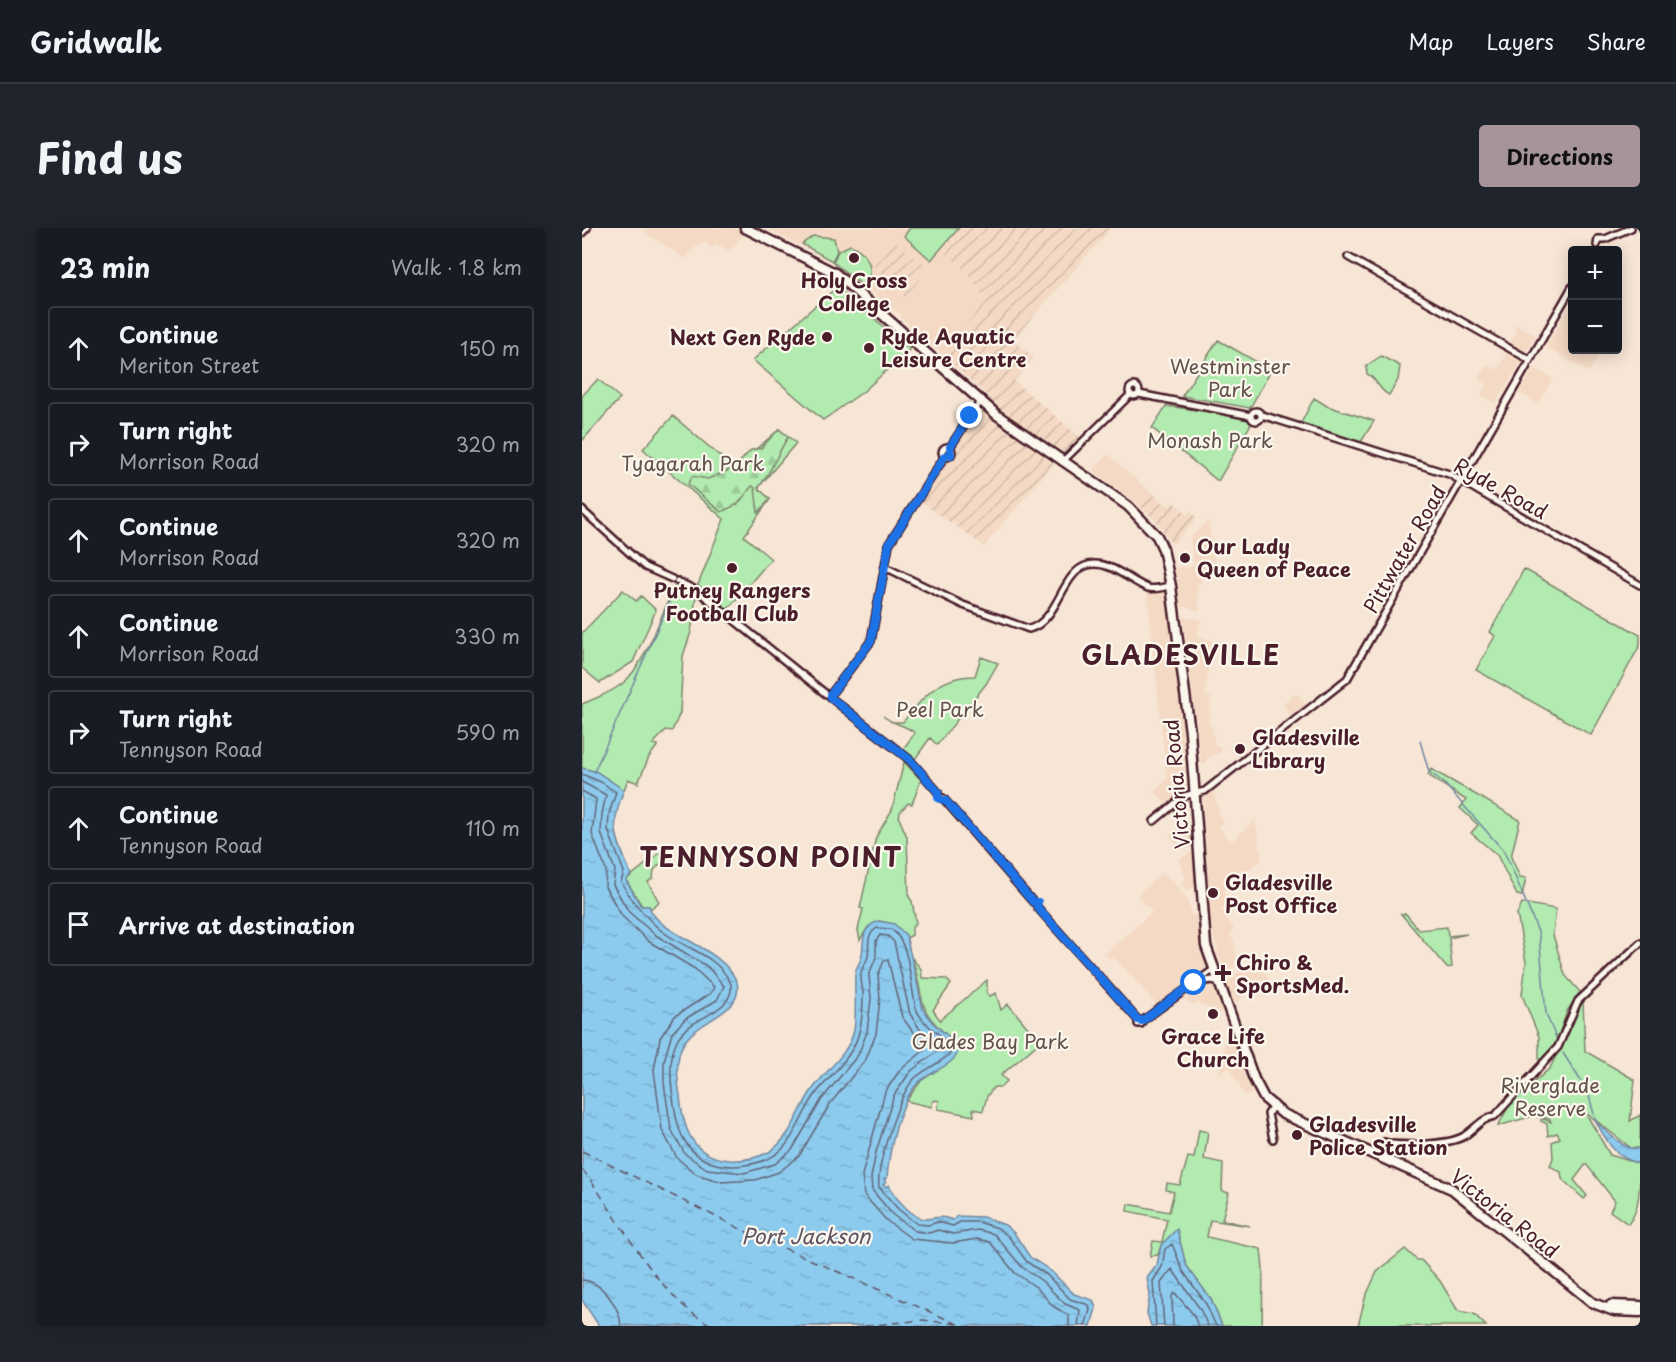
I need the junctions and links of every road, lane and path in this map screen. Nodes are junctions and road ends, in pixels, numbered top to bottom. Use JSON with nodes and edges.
{"nodes":[{"id":1,"x":586,"y":228,"type":"edge"},
{"id":2,"x":745,"y":228,"type":"edge"},
{"id":3,"x":1631,"y":228,"type":"edge"},
{"id":4,"x":762,"y":231,"type":"edge"},
{"id":5,"x":582,"y":233,"type":"edge"},
{"id":6,"x":1595,"y":246,"type":"edge"},
{"id":7,"x":1348,"y":257,"type":"dead end"},
{"id":8,"x":1568,"y":294,"type":"edge"},
{"id":9,"x":1529,"y":363,"type":"junction"},
{"id":10,"x":982,"y":399,"type":"junction"},
{"id":11,"x":1064,"y":461,"type":"junction"},
{"id":12,"x":1461,"y":481,"type":"junction"},
{"id":13,"x":582,"y":510,"type":"edge"},
{"id":14,"x":582,"y":516,"type":"edge"},
{"id":15,"x":591,"y":518,"type":"junction"},
{"id":16,"x":885,"y":567,"type":"junction"},
{"id":17,"x":1640,"y":585,"type":"edge"},
{"id":18,"x":1171,"y":586,"type":"junction"},
{"id":19,"x":829,"y":696,"type":"junction"},
{"id":20,"x":1197,"y":793,"type":"junction"},
{"id":21,"x":1154,"y":821,"type":"dead end"},
{"id":22,"x":1640,"y":943,"type":"edge"},
{"id":23,"x":1215,"y":971,"type":"junction"},
{"id":24,"x":1194,"y":983,"type":"junction"},
{"id":25,"x":1219,"y":984,"type":"junction"},
{"id":26,"x":1273,"y":1105,"type":"junction"},
{"id":27,"x":1273,"y":1139,"type":"dead end"},
{"id":28,"x":1374,"y":1153,"type":"junction"},
{"id":29,"x":1640,"y":1306,"type":"edge"},
{"id":30,"x":1640,"y":1312,"type":"edge"}],
"edges":[{"from":1,"to":5,"type":"street"},
{"from":2,"to":4,"type":"highway","name":"Victoria Road"},
{"from":3,"to":6,"type":"street"},
{"from":4,"to":10,"type":"highway","name":"Victoria Road"},
{"from":7,"to":9,"type":"street"},
{"from":8,"to":9,"type":"street","name":"Pittwater Road"},
{"from":9,"to":12,"type":"street","name":"Pittwater Road"},
{"from":10,"to":11,"type":"highway","name":"Victoria Road"},
{"from":10,"to":16,"type":"street"},
{"from":11,"to":12,"type":"street","name":"Ryde Road"},
{"from":11,"to":18,"type":"highway","name":"Victoria Road"},
{"from":11,"to":20,"type":"highway","name":"Victoria Road"},
{"from":12,"to":17,"type":"street","name":"Ryde Road"},
{"from":12,"to":20,"type":"street","name":"Pittwater Road"},
{"from":13,"to":15,"type":"street"},
{"from":14,"to":15,"type":"street"},
{"from":15,"to":19,"type":"street"},
{"from":16,"to":18,"type":"street"},
{"from":16,"to":19,"type":"street"},
{"from":18,"to":20,"type":"highway","name":"Victoria Road"},
{"from":19,"to":24,"type":"street"},
{"from":20,"to":21,"type":"street","name":"Pittwater Road"},
{"from":20,"to":23,"type":"highway","name":"Victoria Road"},
{"from":22,"to":28,"type":"street"},
{"from":23,"to":24,"type":"street"},
{"from":23,"to":25,"type":"highway","name":"Victoria Road"},
{"from":23,"to":26,"type":"highway","name":"Victoria Road"},
{"from":24,"to":25,"type":"street"},
{"from":25,"to":26,"type":"highway","name":"Victoria Road"},
{"from":26,"to":27,"type":"street"},
{"from":26,"to":28,"type":"highway","name":"Victoria Road"},
{"from":28,"to":29,"type":"highway","name":"Victoria Road"},
{"from":28,"to":30,"type":"highway","name":"Victoria Road"}]}
